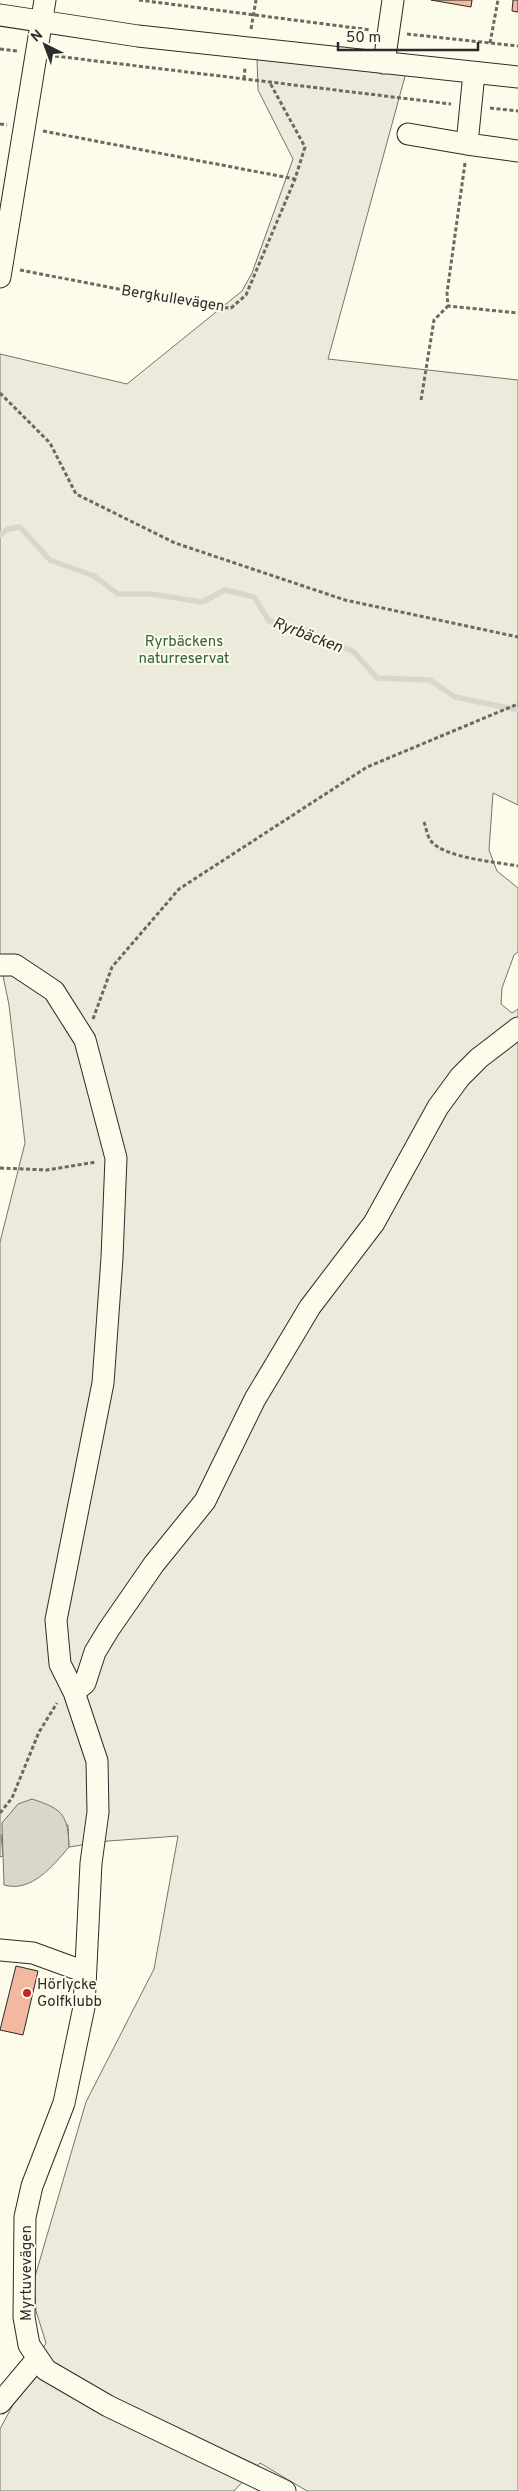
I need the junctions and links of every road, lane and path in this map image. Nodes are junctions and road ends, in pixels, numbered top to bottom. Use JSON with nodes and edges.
{"nodes":[{"id":1,"x":139,"y":0,"type":"edge"},
{"id":2,"x":393,"y":0,"type":"edge"},
{"id":3,"x":498,"y":0,"type":"edge"},
{"id":4,"x":43,"y":10,"type":"edge"},
{"id":5,"x":0,"y":15,"type":"edge"},
{"id":6,"x":389,"y":32,"type":"junction"},
{"id":7,"x":490,"y":43,"type":"junction"},
{"id":8,"x":518,"y":46,"type":"edge"},
{"id":9,"x":0,"y":49,"type":"edge"},
{"id":10,"x":36,"y":54,"type":"junction"},
{"id":11,"x":384,"y":63,"type":"junction"},
{"id":12,"x":474,"y":73,"type":"junction"},
{"id":13,"x":518,"y":77,"type":"edge"},
{"id":14,"x":269,"y":82,"type":"junction"},
{"id":15,"x":472,"y":106,"type":"junction"},
{"id":16,"x":518,"y":112,"type":"edge"},
{"id":17,"x":24,"y":128,"type":"junction"},
{"id":18,"x":408,"y":134,"type":"dead end"},
{"id":19,"x":467,"y":144,"type":"junction"},
{"id":20,"x":518,"y":150,"type":"edge"},
{"id":21,"x":295,"y":178,"type":"junction"},
{"id":22,"x":1,"y":272,"type":"edge"},
{"id":23,"x":448,"y":306,"type":"junction"},
{"id":24,"x":518,"y":313,"type":"edge"},
{"id":25,"x":0,"y":393,"type":"edge"},
{"id":26,"x":421,"y":400,"type":"dead end"},
{"id":27,"x":518,"y":637,"type":"edge"},
{"id":28,"x":518,"y":704,"type":"edge"},
{"id":29,"x":424,"y":822,"type":"dead end"},
{"id":30,"x":518,"y":866,"type":"edge"},
{"id":31,"x":0,"y":965,"type":"edge"},
{"id":32,"x":518,"y":1028,"type":"edge"},
{"id":33,"x":85,"y":1040,"type":"junction"},
{"id":34,"x":116,"y":1158,"type":"junction"},
{"id":35,"x":0,"y":1168,"type":"edge"},
{"id":36,"x":72,"y":1688,"type":"junction"},
{"id":37,"x":0,"y":1813,"type":"edge"},
{"id":38,"x":0,"y":1950,"type":"edge"},
{"id":39,"x":85,"y":1972,"type":"junction"},
{"id":40,"x":37,"y":2359,"type":"junction"},
{"id":41,"x":0,"y":2403,"type":"edge"},
{"id":42,"x":286,"y":2491,"type":"edge"}],
"edges":[{"from":1,"to":6,"type":"path"},
{"from":2,"to":6,"type":"street"},
{"from":3,"to":7,"type":"path"},
{"from":4,"to":5,"type":"street"},
{"from":4,"to":10,"type":"street"},
{"from":4,"to":11,"type":"street"},
{"from":6,"to":7,"type":"path"},
{"from":6,"to":11,"type":"street"},
{"from":7,"to":8,"type":"path"},
{"from":9,"to":10,"type":"path"},
{"from":10,"to":14,"type":"path"},
{"from":10,"to":17,"type":"street"},
{"from":11,"to":12,"type":"street"},
{"from":12,"to":13,"type":"street"},
{"from":12,"to":15,"type":"street"},
{"from":14,"to":15,"type":"path"},
{"from":14,"to":21,"type":"path","name":"Bergkullevägen"},
{"from":15,"to":16,"type":"path"},
{"from":15,"to":19,"type":"street"},
{"from":17,"to":21,"type":"path"},
{"from":17,"to":22,"type":"street"},
{"from":18,"to":19,"type":"street"},
{"from":19,"to":20,"type":"street"},
{"from":19,"to":23,"type":"path"},
{"from":21,"to":22,"type":"path","name":"Bergkullevägen"},
{"from":23,"to":24,"type":"path"},
{"from":23,"to":26,"type":"path"},
{"from":25,"to":27,"type":"path"},
{"from":28,"to":33,"type":"path"},
{"from":29,"to":30,"type":"path"},
{"from":31,"to":33,"type":"street","name":"Myrtuvevägen"},
{"from":32,"to":36,"type":"street"},
{"from":33,"to":34,"type":"street","name":"Myrtuvevägen"},
{"from":34,"to":35,"type":"path"},
{"from":34,"to":36,"type":"street","name":"Myrtuvevägen"},
{"from":36,"to":37,"type":"path"},
{"from":36,"to":39,"type":"street","name":"Myrtuvevägen"},
{"from":38,"to":39,"type":"street"},
{"from":39,"to":40,"type":"street","name":"Myrtuvevägen"},
{"from":40,"to":41,"type":"street"},
{"from":40,"to":42,"type":"street","name":"Myrtuvevägen"}]}
